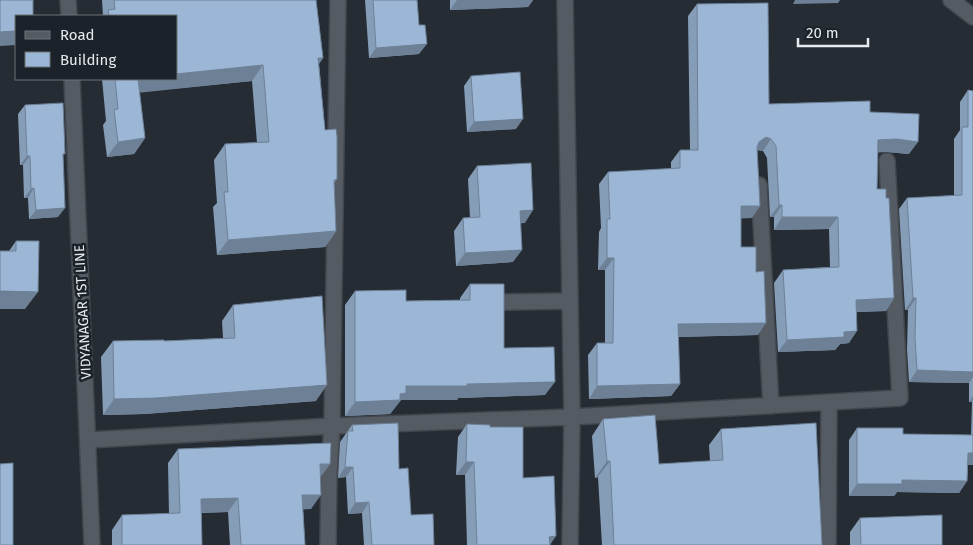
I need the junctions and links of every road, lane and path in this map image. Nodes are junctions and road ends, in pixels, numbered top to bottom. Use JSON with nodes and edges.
{"nodes":[{"id":1,"x":68,"y":0,"type":"edge"},
{"id":2,"x":338,"y":0,"type":"edge"},
{"id":3,"x":565,"y":0,"type":"edge"},
{"id":4,"x":951,"y":0,"type":"edge"},
{"id":5,"x":69,"y":15,"type":"edge"},
{"id":6,"x":973,"y":16,"type":"edge"},
{"id":7,"x":72,"y":80,"type":"edge"},
{"id":8,"x":887,"y":161,"type":"dead end"},
{"id":9,"x":758,"y":169,"type":"edge"},
{"id":10,"x":570,"y":301,"type":"junction"},
{"id":11,"x":502,"y":302,"type":"edge"},
{"id":12,"x":828,"y":403,"type":"junction"},
{"id":13,"x":771,"y":406,"type":"junction"},
{"id":14,"x":572,"y":418,"type":"junction"},
{"id":15,"x":332,"y":426,"type":"junction"},
{"id":16,"x":89,"y":440,"type":"junction"},
{"id":17,"x":92,"y":545,"type":"edge"},
{"id":18,"x":328,"y":545,"type":"edge"},
{"id":19,"x":570,"y":545,"type":"edge"},
{"id":20,"x":828,"y":545,"type":"edge"}],
"edges":[{"from":1,"to":5,"type":"street"},
{"from":2,"to":15,"type":"street"},
{"from":3,"to":10,"type":"street"},
{"from":4,"to":6,"type":"street"},
{"from":7,"to":16,"type":"street","name":"VIDYANAGAR 1ST LINE"},
{"from":8,"to":12,"type":"street"},
{"from":9,"to":13,"type":"street"},
{"from":10,"to":11,"type":"street"},
{"from":10,"to":14,"type":"street"},
{"from":12,"to":13,"type":"street"},
{"from":12,"to":20,"type":"street"},
{"from":13,"to":14,"type":"street"},
{"from":14,"to":15,"type":"street"},
{"from":14,"to":19,"type":"street"},
{"from":15,"to":16,"type":"street"},
{"from":15,"to":18,"type":"street"},
{"from":16,"to":17,"type":"street","name":"VIDYANAGAR 1ST LINE"}]}
